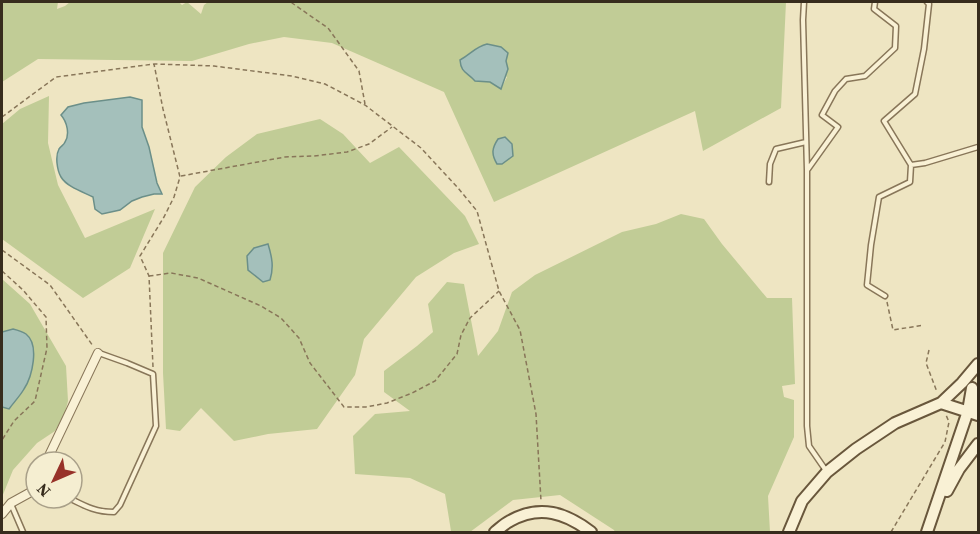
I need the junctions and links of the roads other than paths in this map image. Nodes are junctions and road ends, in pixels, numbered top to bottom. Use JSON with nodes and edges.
{"nodes":[{"id":1,"x":804,"y":2,"type":"edge"},
{"id":2,"x":875,"y":2,"type":"edge"},
{"id":3,"x":927,"y":2,"type":"edge"},
{"id":4,"x":806,"y":142,"type":"junction"},
{"id":5,"x":978,"y":147,"type":"edge"},
{"id":6,"x":912,"y":165,"type":"junction"},
{"id":7,"x":807,"y":170,"type":"junction"},
{"id":8,"x":769,"y":182,"type":"dead end"},
{"id":9,"x":885,"y":296,"type":"road end"},
{"id":10,"x":98,"y":353,"type":"joint"},
{"id":11,"x":978,"y":366,"type":"edge"},
{"id":12,"x":939,"y":398,"type":"junction"},
{"id":13,"x":975,"y":411,"type":"edge"},
{"id":14,"x":978,"y":444,"type":"edge"},
{"id":15,"x":52,"y":450,"type":"edge"},
{"id":16,"x":827,"y":472,"type":"junction"},
{"id":17,"x":24,"y":496,"type":"edge"},
{"id":18,"x":11,"y":503,"type":"junction"},
{"id":19,"x":84,"y":506,"type":"edge"},
{"id":20,"x":2,"y":514,"type":"edge"},
{"id":21,"x":933,"y":517,"type":"junction"},
{"id":22,"x":23,"y":532,"type":"edge"},
{"id":23,"x":495,"y":532,"type":"edge"},
{"id":24,"x":591,"y":532,"type":"edge"},
{"id":25,"x":789,"y":532,"type":"edge"},
{"id":26,"x":927,"y":532,"type":"edge"}],
"edges":[{"from":1,"to":4,"type":"lane"},
{"from":2,"to":7,"type":"lane"},
{"from":3,"to":6,"type":"lane"},
{"from":4,"to":7,"type":"lane"},
{"from":4,"to":8,"type":"lane"},
{"from":5,"to":6,"type":"lane"},
{"from":6,"to":9,"type":"lane"},
{"from":7,"to":16,"type":"lane"},
{"from":10,"to":15,"type":"street"},
{"from":10,"to":19,"type":"lane"},
{"from":11,"to":12,"type":"street"},
{"from":11,"to":13,"type":"street"},
{"from":12,"to":13,"type":"street"},
{"from":12,"to":16,"type":"street"},
{"from":13,"to":21,"type":"street"},
{"from":14,"to":21,"type":"street"},
{"from":16,"to":25,"type":"street"},
{"from":17,"to":18,"type":"street"},
{"from":18,"to":20,"type":"street"},
{"from":18,"to":22,"type":"lane"},
{"from":21,"to":26,"type":"street"},
{"from":23,"to":24,"type":"street"}]}
